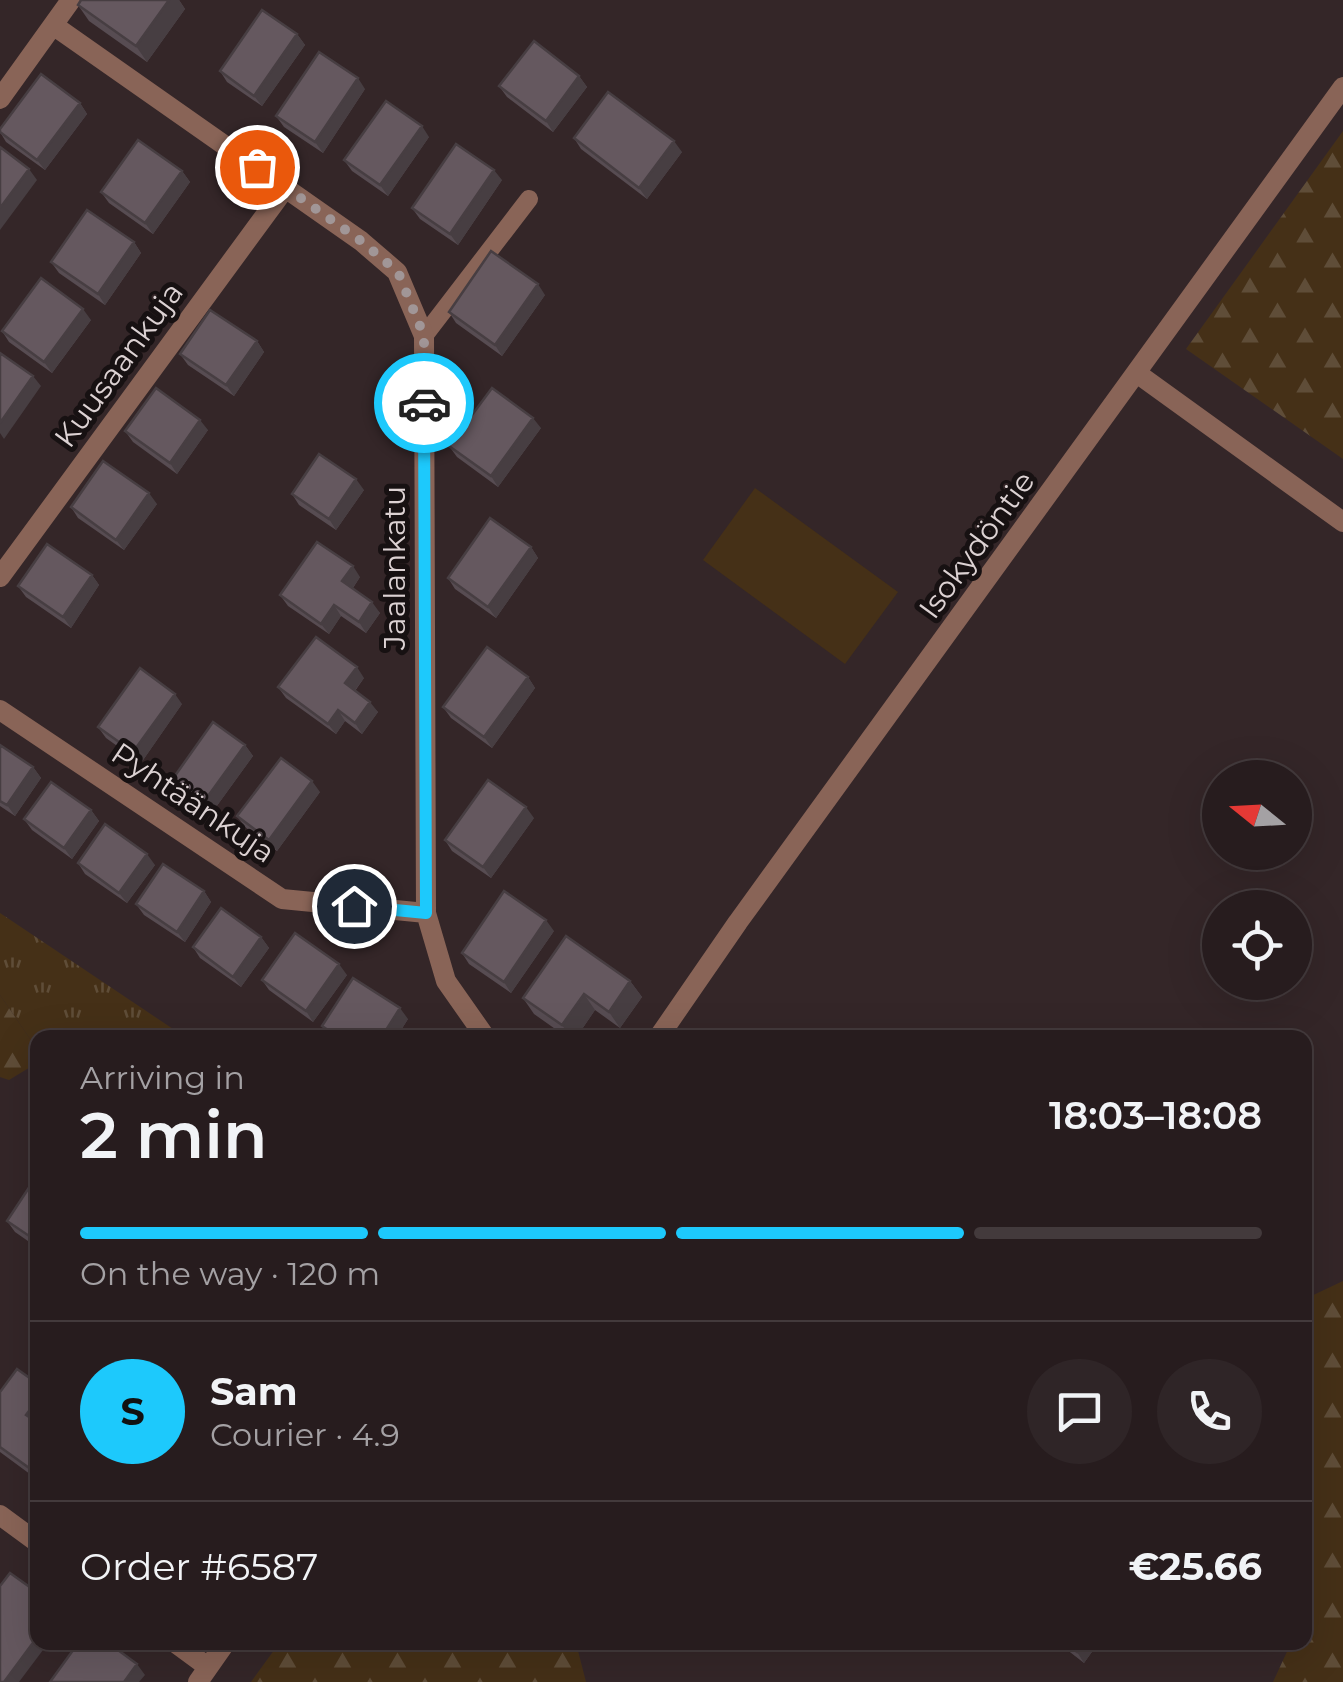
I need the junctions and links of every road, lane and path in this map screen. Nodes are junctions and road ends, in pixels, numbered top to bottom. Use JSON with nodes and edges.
{"nodes":[{"id":1,"x":71,"y":0,"type":"edge"},
{"id":2,"x":53,"y":25,"type":"junction"},
{"id":3,"x":1343,"y":88,"type":"edge"},
{"id":4,"x":0,"y":99,"type":"edge"},
{"id":5,"x":286,"y":188,"type":"junction"},
{"id":6,"x":529,"y":199,"type":"dead end"},
{"id":7,"x":424,"y":336,"type":"junction"},
{"id":8,"x":1138,"y":374,"type":"junction"},
{"id":9,"x":1343,"y":522,"type":"edge"},
{"id":10,"x":0,"y":577,"type":"edge"},
{"id":11,"x":0,"y":710,"type":"edge"},
{"id":12,"x":426,"y":913,"type":"junction"},
{"id":13,"x":480,"y":1030,"type":"edge"},
{"id":14,"x":664,"y":1030,"type":"edge"},
{"id":15,"x":0,"y":1515,"type":"edge"},
{"id":16,"x":30,"y":1537,"type":"edge"},
{"id":17,"x":181,"y":1650,"type":"edge"},
{"id":18,"x":220,"y":1650,"type":"edge"},
{"id":19,"x":203,"y":1675,"type":"edge"}],
"edges":[{"from":1,"to":2,"type":"street"},
{"from":2,"to":4,"type":"street"},
{"from":2,"to":5,"type":"street","name":"Jaalankatu"},
{"from":3,"to":8,"type":"street","name":"Isokydöntie"},
{"from":5,"to":7,"type":"street","name":"Jaalankatu"},
{"from":5,"to":10,"type":"street","name":"Kuusaankuja"},
{"from":6,"to":7,"type":"lane"},
{"from":7,"to":12,"type":"street","name":"Jaalankatu"},
{"from":8,"to":9,"type":"street"},
{"from":8,"to":14,"type":"street","name":"Isokydöntie"},
{"from":11,"to":12,"type":"street","name":"Pyhtäänkuja"},
{"from":12,"to":13,"type":"street","name":"Jaalankatu"},
{"from":15,"to":16,"type":"street"},
{"from":17,"to":19,"type":"street"},
{"from":18,"to":19,"type":"street"}]}
